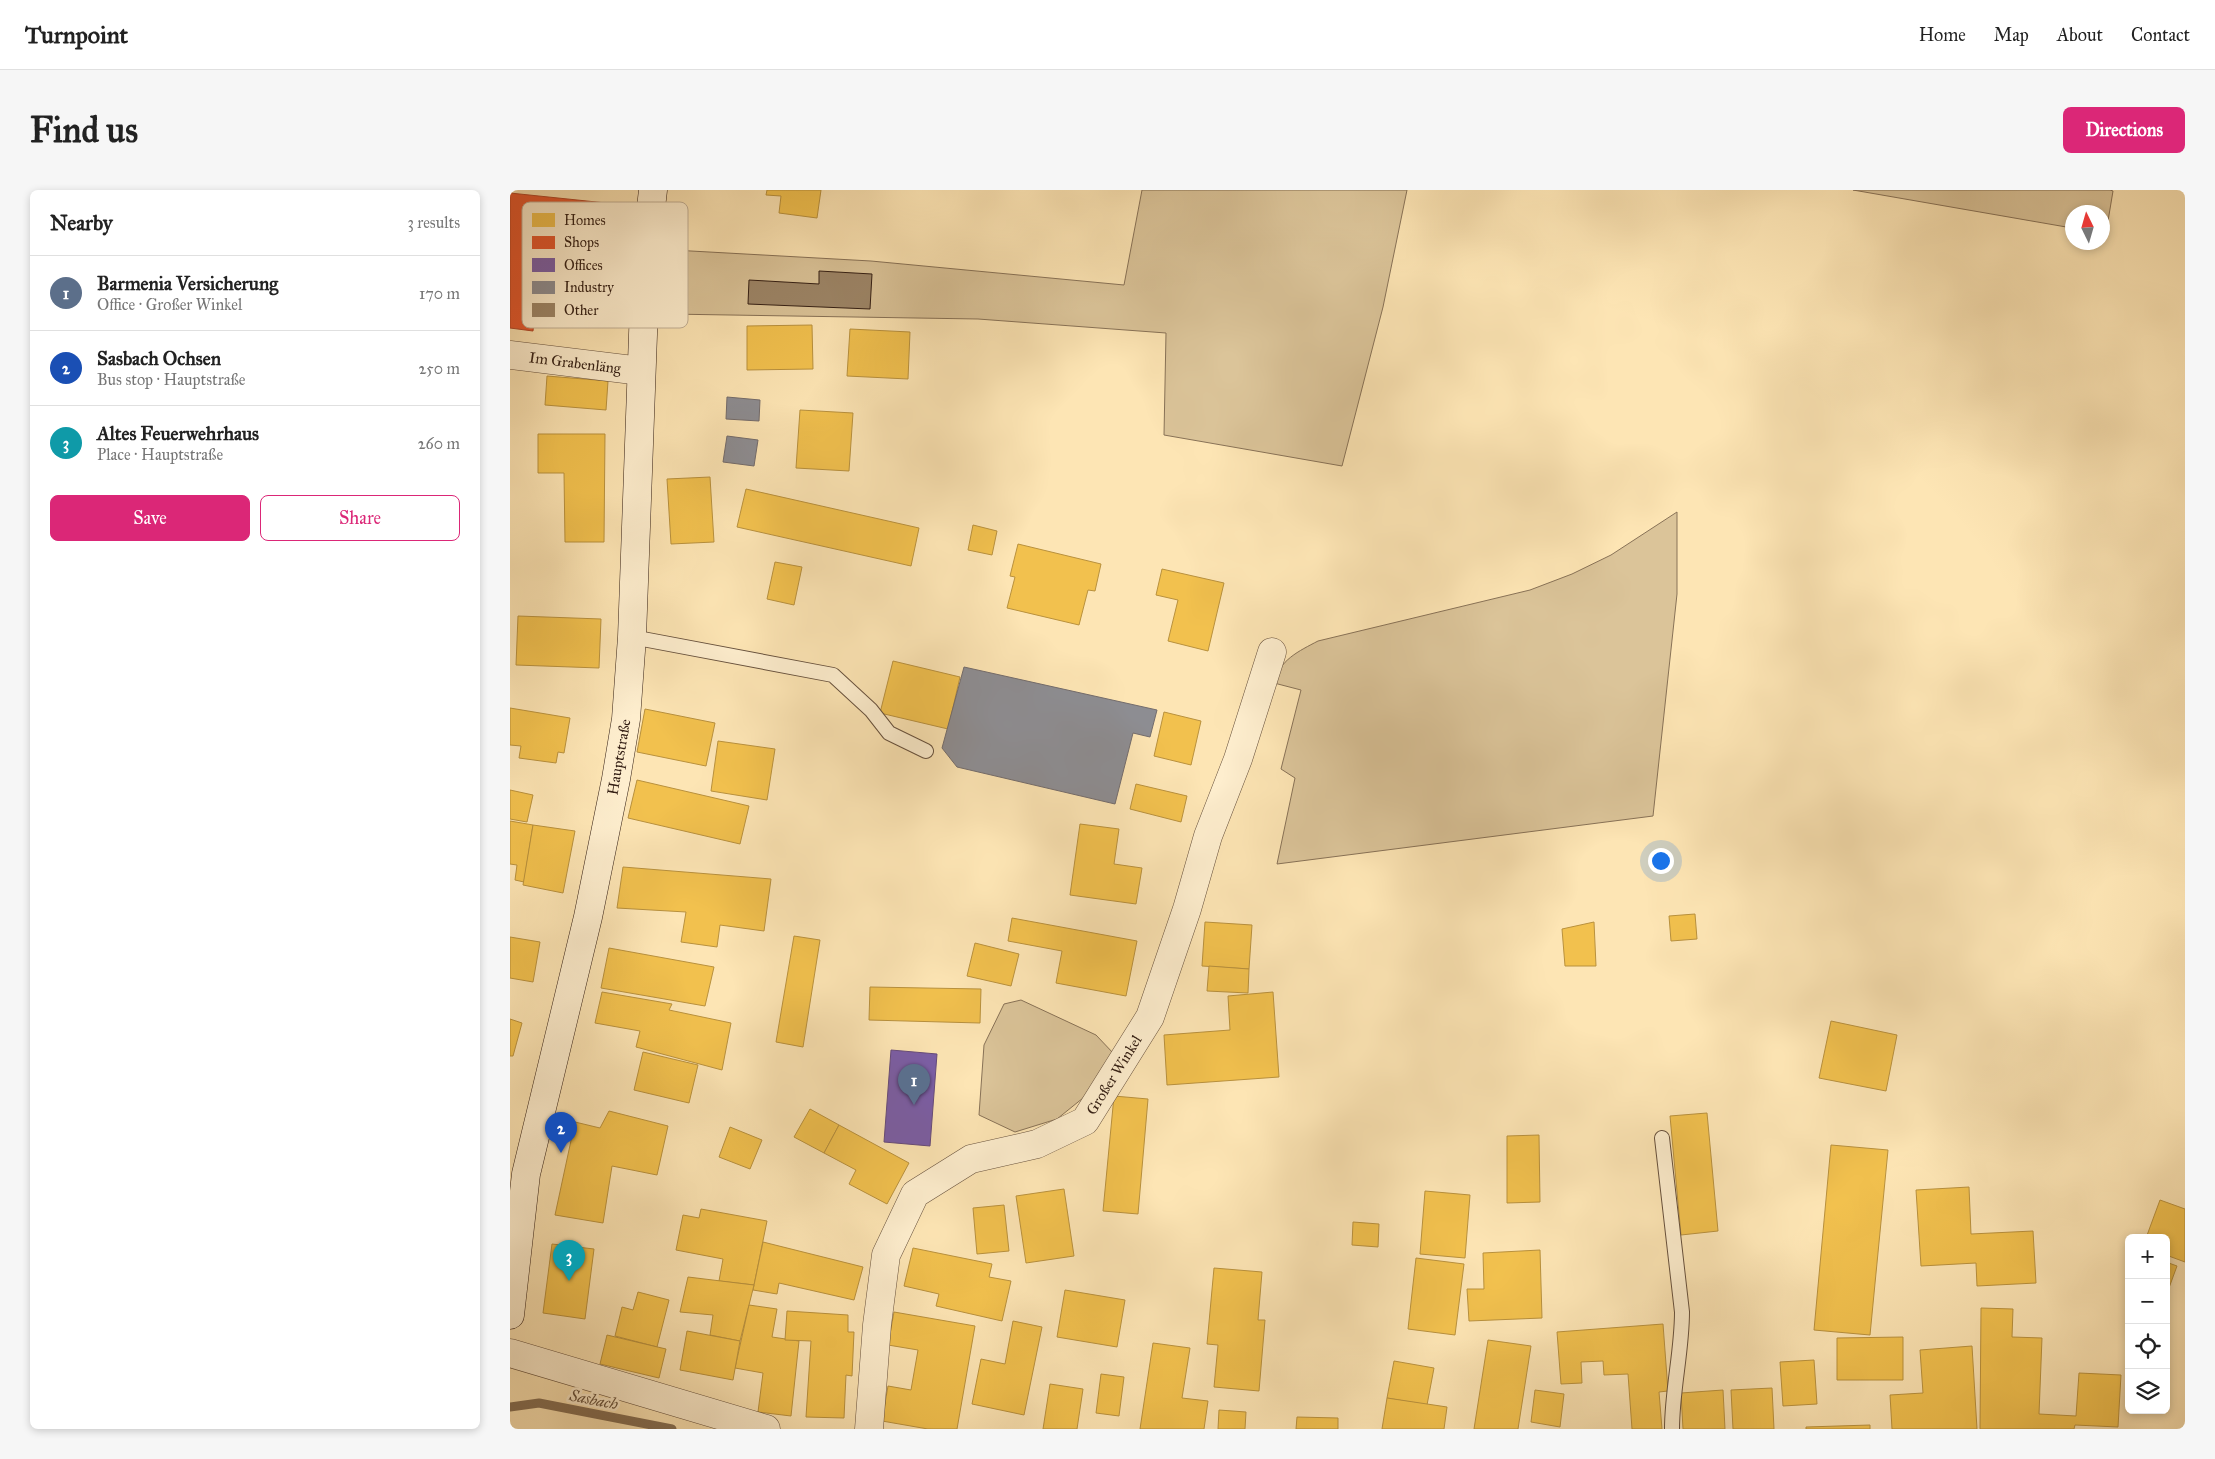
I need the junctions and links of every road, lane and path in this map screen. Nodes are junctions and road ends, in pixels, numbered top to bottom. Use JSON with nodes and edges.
{"nodes":[{"id":1,"x":643,"y":328,"type":"edge"},
{"id":2,"x":510,"y":354,"type":"edge"},
{"id":3,"x":641,"y":371,"type":"junction"},
{"id":4,"x":632,"y":638,"type":"junction"},
{"id":5,"x":1272,"y":652,"type":"dead end"},
{"id":6,"x":926,"y":751,"type":"dead end"},
{"id":7,"x":1662,"y":1138,"type":"dead end"},
{"id":8,"x":510,"y":1315,"type":"edge"},
{"id":9,"x":510,"y":1353,"type":"edge"},
{"id":10,"x":766,"y":1429,"type":"edge"},
{"id":11,"x":869,"y":1429,"type":"edge"},
{"id":12,"x":1672,"y":1429,"type":"edge"}],
"edges":[{"from":1,"to":3,"type":"street","name":"Hauptstraße"},
{"from":2,"to":3,"type":"street","name":"Im Grabenläng"},
{"from":3,"to":4,"type":"street","name":"Hauptstraße"},
{"from":4,"to":6,"type":"lane"},
{"from":4,"to":8,"type":"street","name":"Hauptstraße"},
{"from":5,"to":11,"type":"street","name":"Großer Winkel"},
{"from":7,"to":12,"type":"lane"},
{"from":9,"to":10,"type":"street"}]}
